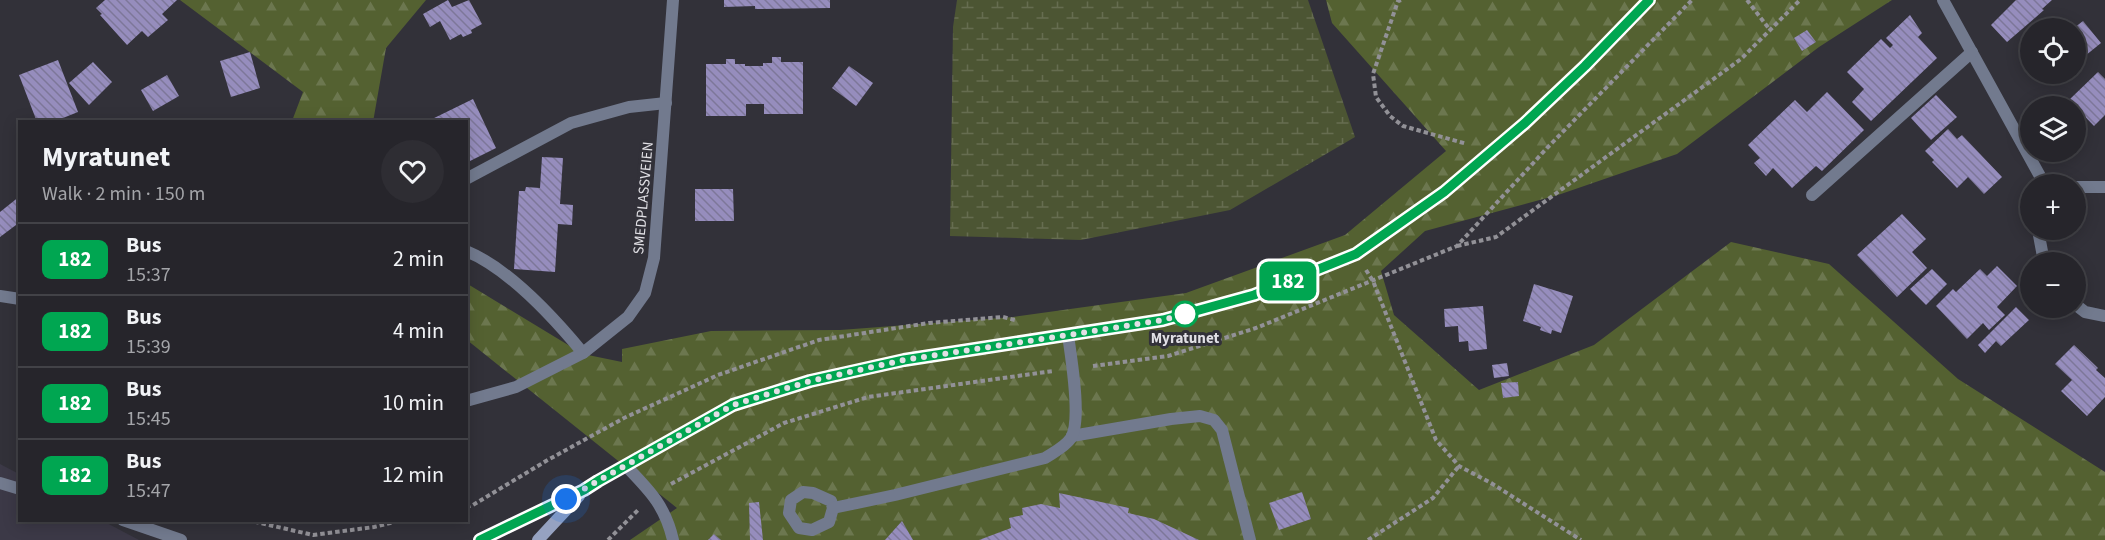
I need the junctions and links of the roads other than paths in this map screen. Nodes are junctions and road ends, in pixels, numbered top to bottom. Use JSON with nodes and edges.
{"nodes":[{"id":1,"x":673,"y":0,"type":"edge"},
{"id":2,"x":1649,"y":0,"type":"edge"},
{"id":3,"x":1943,"y":0,"type":"edge"},
{"id":4,"x":1972,"y":52,"type":"junction"},
{"id":5,"x":666,"y":103,"type":"junction"},
{"id":6,"x":2036,"y":174,"type":"edge"},
{"id":7,"x":468,"y":178,"type":"edge"},
{"id":8,"x":2086,"y":187,"type":"edge"},
{"id":9,"x":2105,"y":187,"type":"edge"},
{"id":10,"x":1812,"y":195,"type":"dead end"},
{"id":11,"x":468,"y":252,"type":"edge"},
{"id":12,"x":0,"y":296,"type":"edge"},
{"id":13,"x":18,"y":299,"type":"edge"},
{"id":14,"x":2086,"y":312,"type":"edge"},
{"id":15,"x":2105,"y":316,"type":"edge"},
{"id":16,"x":1068,"y":335,"type":"junction"},
{"id":17,"x":583,"y":353,"type":"junction"},
{"id":18,"x":468,"y":400,"type":"edge"},
{"id":19,"x":1072,"y":436,"type":"junction"},
{"id":20,"x":625,"y":465,"type":"junction"},
{"id":21,"x":0,"y":483,"type":"edge"},
{"id":22,"x":18,"y":488,"type":"edge"},
{"id":23,"x":584,"y":490,"type":"junction"},
{"id":24,"x":833,"y":508,"type":"dead end"},
{"id":25,"x":129,"y":522,"type":"edge"},
{"id":26,"x":181,"y":540,"type":"edge"},
{"id":27,"x":480,"y":540,"type":"edge"},
{"id":28,"x":538,"y":540,"type":"edge"},
{"id":29,"x":673,"y":540,"type":"edge"},
{"id":30,"x":1250,"y":540,"type":"edge"}],
"edges":[{"from":1,"to":5,"type":"street","name":"SMEDPLASSVEIEN"},
{"from":2,"to":16,"type":"main road"},
{"from":3,"to":4,"type":"street"},
{"from":4,"to":6,"type":"street"},
{"from":4,"to":10,"type":"street"},
{"from":5,"to":7,"type":"street"},
{"from":5,"to":17,"type":"street","name":"SMEDPLASSVEIEN"},
{"from":8,"to":9,"type":"street"},
{"from":11,"to":17,"type":"street"},
{"from":12,"to":13,"type":"street"},
{"from":14,"to":15,"type":"street"},
{"from":16,"to":19,"type":"street"},
{"from":16,"to":20,"type":"main road"},
{"from":17,"to":18,"type":"street","name":"SMEDPLASSVEIEN"},
{"from":19,"to":24,"type":"street"},
{"from":19,"to":30,"type":"street"},
{"from":20,"to":23,"type":"main road"},
{"from":20,"to":29,"type":"street"},
{"from":21,"to":22,"type":"street"},
{"from":23,"to":27,"type":"main road"},
{"from":23,"to":28,"type":"main road"},
{"from":25,"to":26,"type":"street"}]}
